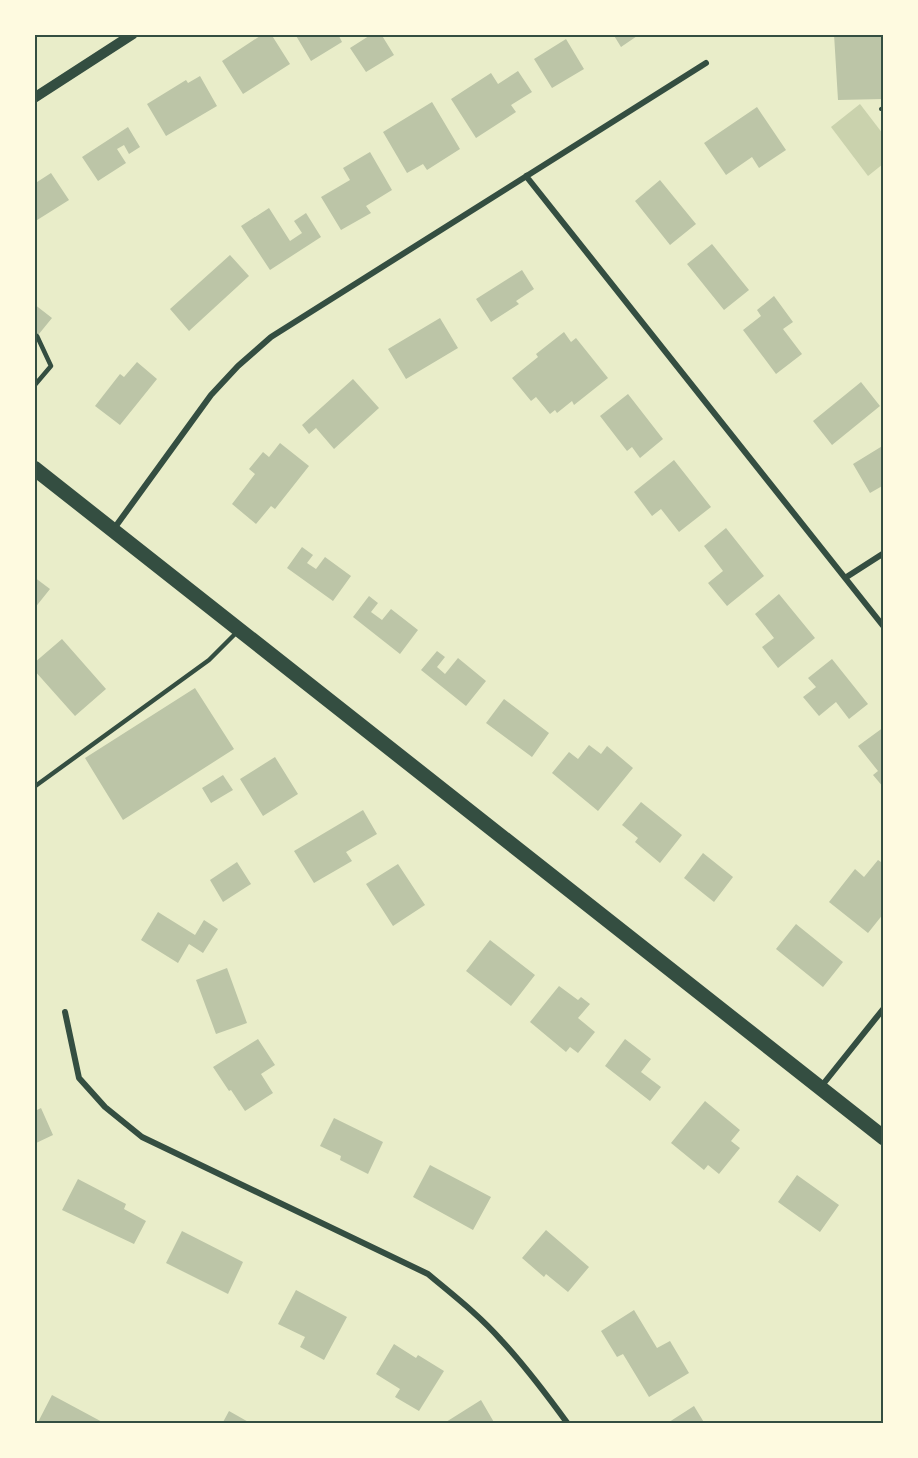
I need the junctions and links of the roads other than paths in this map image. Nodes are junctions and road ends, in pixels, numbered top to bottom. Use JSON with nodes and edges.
{"nodes":[{"id":1,"x":133,"y":34,"type":"edge"},
{"id":2,"x":706,"y":63,"type":"dead end"},
{"id":3,"x":34,"y":98,"type":"edge"},
{"id":4,"x":526,"y":176,"type":"junction"},
{"id":5,"x":34,"y":334,"type":"edge"},
{"id":6,"x":34,"y":386,"type":"edge"},
{"id":7,"x":37,"y":472,"type":"edge"},
{"id":8,"x":112,"y":530,"type":"junction"},
{"id":9,"x":884,"y":553,"type":"edge"},
{"id":10,"x":845,"y":578,"type":"junction"},
{"id":11,"x":884,"y":627,"type":"edge"},
{"id":12,"x":238,"y":630,"type":"junction"},
{"id":13,"x":34,"y":786,"type":"edge"},
{"id":14,"x":884,"y":1008,"type":"edge"},
{"id":15,"x":65,"y":1012,"type":"dead end"},
{"id":16,"x":820,"y":1089,"type":"junction"},
{"id":17,"x":884,"y":1138,"type":"edge"},
{"id":18,"x":568,"y":1424,"type":"edge"}],
"edges":[{"from":1,"to":3,"type":"street"},
{"from":2,"to":4,"type":"street"},
{"from":4,"to":8,"type":"street"},
{"from":4,"to":10,"type":"street"},
{"from":5,"to":6,"type":"lane"},
{"from":7,"to":8,"type":"main road"},
{"from":8,"to":12,"type":"main road"},
{"from":9,"to":10,"type":"street"},
{"from":10,"to":11,"type":"street"},
{"from":12,"to":13,"type":"lane"},
{"from":12,"to":16,"type":"main road"},
{"from":14,"to":16,"type":"street"},
{"from":15,"to":18,"type":"street"},
{"from":16,"to":17,"type":"main road"}]}
